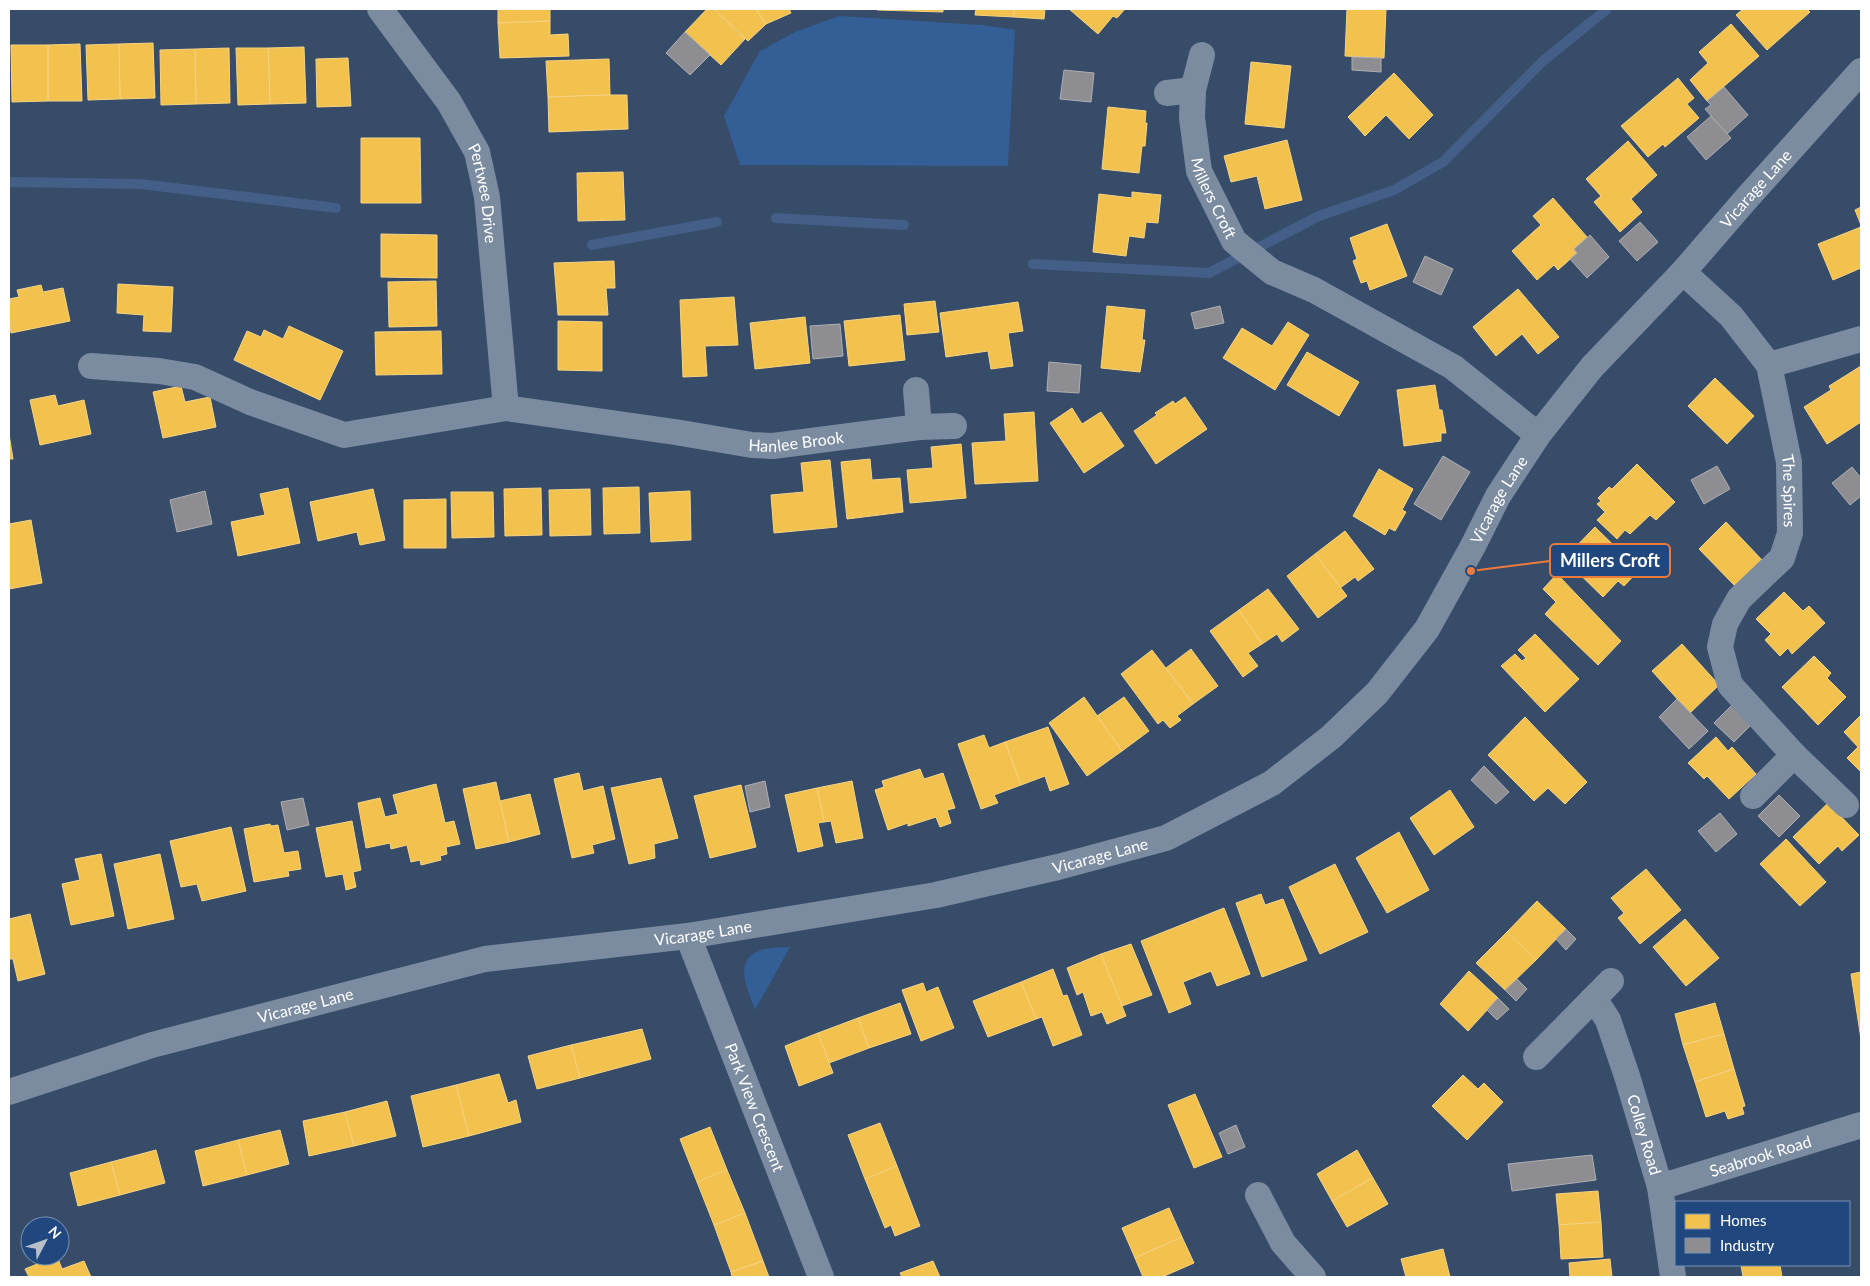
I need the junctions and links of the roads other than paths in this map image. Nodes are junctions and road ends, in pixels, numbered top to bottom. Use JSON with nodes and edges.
{"nodes":[{"id":1,"x":380,"y":9,"type":"edge"},
{"id":2,"x":1202,"y":55,"type":"dead end"},
{"id":3,"x":1861,"y":71,"type":"edge"},
{"id":4,"x":1193,"y":90,"type":"junction"},
{"id":5,"x":1167,"y":93,"type":"dead end"},
{"id":6,"x":1683,"y":272,"type":"junction"},
{"id":7,"x":1861,"y":340,"type":"edge"},
{"id":8,"x":1769,"y":365,"type":"junction"},
{"id":9,"x":91,"y":366,"type":"dead end"},
{"id":10,"x":916,"y":390,"type":"dead end"},
{"id":11,"x":506,"y":408,"type":"junction"},
{"id":12,"x":954,"y":426,"type":"dead end"},
{"id":13,"x":919,"y":427,"type":"junction"},
{"id":14,"x":1538,"y":435,"type":"junction"},
{"id":15,"x":1794,"y":755,"type":"junction"},
{"id":16,"x":1753,"y":796,"type":"dead end"},
{"id":17,"x":1846,"y":806,"type":"dead end"},
{"id":18,"x":688,"y":936,"type":"junction"},
{"id":19,"x":1610,"y":981,"type":"dead end"},
{"id":20,"x":1592,"y":1000,"type":"junction"},
{"id":21,"x":1536,"y":1057,"type":"dead end"},
{"id":22,"x":9,"y":1092,"type":"edge"},
{"id":23,"x":1861,"y":1125,"type":"edge"},
{"id":24,"x":1660,"y":1187,"type":"junction"},
{"id":25,"x":1258,"y":1195,"type":"dead end"},
{"id":26,"x":821,"y":1277,"type":"edge"},
{"id":27,"x":1313,"y":1277,"type":"edge"},
{"id":28,"x":1673,"y":1277,"type":"edge"}],
"edges":[{"from":1,"to":11,"type":"street","name":"Pertwee Drive"},
{"from":2,"to":4,"type":"street","name":"Millers Croft"},
{"from":3,"to":6,"type":"street","name":"Vicarage Lane"},
{"from":4,"to":5,"type":"street"},
{"from":4,"to":14,"type":"street","name":"Millers Croft"},
{"from":6,"to":8,"type":"street","name":"The Spires"},
{"from":6,"to":14,"type":"street","name":"Vicarage Lane"},
{"from":7,"to":8,"type":"street"},
{"from":8,"to":15,"type":"street","name":"The Spires"},
{"from":9,"to":11,"type":"street"},
{"from":10,"to":13,"type":"street"},
{"from":11,"to":13,"type":"street","name":"Hanlee Brook"},
{"from":12,"to":13,"type":"street","name":"Hanlee Brook"},
{"from":14,"to":18,"type":"street","name":"Vicarage Lane"},
{"from":15,"to":16,"type":"street"},
{"from":15,"to":17,"type":"street","name":"The Spires"},
{"from":18,"to":22,"type":"street","name":"Vicarage Lane"},
{"from":18,"to":26,"type":"street","name":"Park View Crescent"},
{"from":19,"to":20,"type":"street"},
{"from":20,"to":21,"type":"street"},
{"from":20,"to":24,"type":"street","name":"Colley Road"},
{"from":23,"to":24,"type":"street","name":"Seabrook Road"},
{"from":24,"to":28,"type":"street","name":"Colley Road"},
{"from":25,"to":27,"type":"street"}]}
